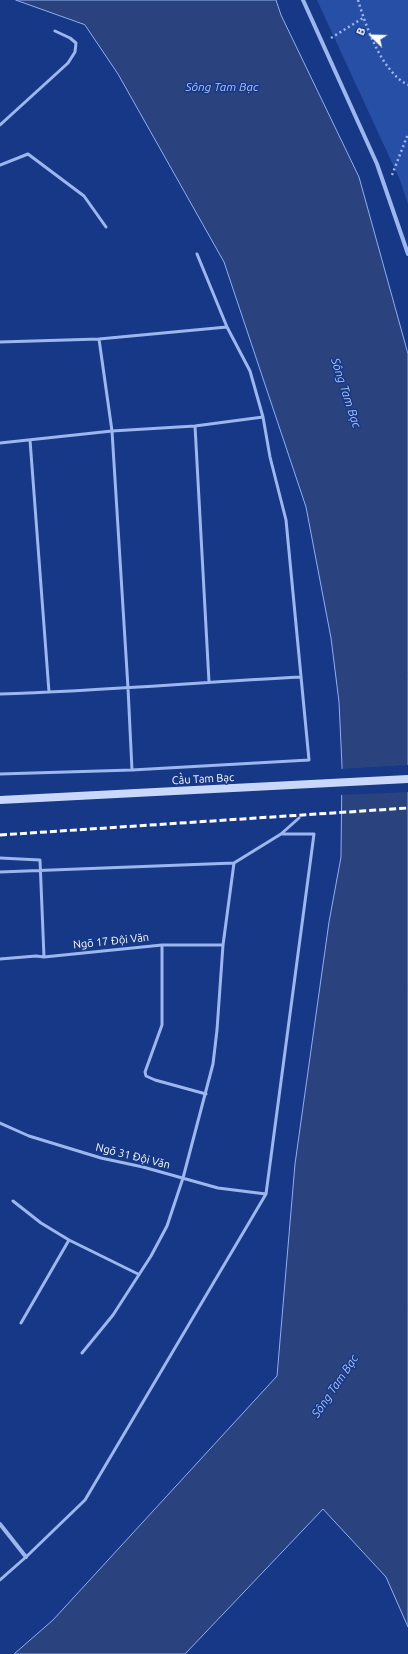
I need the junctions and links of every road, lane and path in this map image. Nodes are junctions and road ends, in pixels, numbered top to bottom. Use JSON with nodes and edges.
{"nodes":[{"id":1,"x":303,"y":0,"type":"edge"},
{"id":2,"x":358,"y":0,"type":"edge"},
{"id":3,"x":363,"y":18,"type":"junction"},
{"id":4,"x":55,"y":31,"type":"dead end"},
{"id":5,"x":331,"y":38,"type":"dead end"},
{"id":6,"x":408,"y":85,"type":"edge"},
{"id":7,"x":0,"y":126,"type":"edge"},
{"id":8,"x":408,"y":134,"type":"edge"},
{"id":9,"x":0,"y":165,"type":"edge"},
{"id":10,"x":392,"y":175,"type":"dead end"},
{"id":11,"x":106,"y":228,"type":"dead end"},
{"id":12,"x":197,"y":254,"type":"dead end"},
{"id":13,"x":408,"y":254,"type":"edge"},
{"id":14,"x":227,"y":327,"type":"junction"},
{"id":15,"x":99,"y":339,"type":"junction"},
{"id":16,"x":0,"y":342,"type":"edge"},
{"id":17,"x":263,"y":416,"type":"junction"},
{"id":18,"x":195,"y":426,"type":"junction"},
{"id":19,"x":112,"y":431,"type":"junction"},
{"id":20,"x":30,"y":440,"type":"junction"},
{"id":21,"x":0,"y":443,"type":"edge"},
{"id":22,"x":301,"y":677,"type":"junction"},
{"id":23,"x":209,"y":682,"type":"junction"},
{"id":24,"x":128,"y":688,"type":"junction"},
{"id":25,"x":49,"y":692,"type":"junction"},
{"id":26,"x":0,"y":694,"type":"edge"},
{"id":27,"x":132,"y":770,"type":"junction"},
{"id":28,"x":0,"y":774,"type":"edge"},
{"id":29,"x":408,"y":779,"type":"edge"},
{"id":30,"x":0,"y":800,"type":"edge"},
{"id":31,"x":299,"y":818,"type":"dead end"},
{"id":32,"x":281,"y":834,"type":"junction"},
{"id":33,"x":0,"y":858,"type":"edge"},
{"id":34,"x":234,"y":863,"type":"junction"},
{"id":35,"x":40,"y":870,"type":"junction"},
{"id":36,"x":0,"y":872,"type":"edge"},
{"id":37,"x":162,"y":945,"type":"junction"},
{"id":38,"x":224,"y":946,"type":"junction"},
{"id":39,"x":44,"y":957,"type":"junction"},
{"id":40,"x":0,"y":960,"type":"edge"},
{"id":41,"x":206,"y":1094,"type":"junction"},
{"id":42,"x":0,"y":1124,"type":"edge"},
{"id":43,"x":183,"y":1178,"type":"junction"},
{"id":44,"x":266,"y":1194,"type":"junction"},
{"id":45,"x":13,"y":1201,"type":"dead end"},
{"id":46,"x":69,"y":1240,"type":"junction"},
{"id":47,"x":138,"y":1274,"type":"junction"},
{"id":48,"x":21,"y":1323,"type":"dead end"},
{"id":49,"x":82,"y":1353,"type":"dead end"},
{"id":50,"x":0,"y":1524,"type":"edge"},
{"id":51,"x":26,"y":1557,"type":"junction"},
{"id":52,"x":0,"y":1580,"type":"edge"}],
"edges":[{"from":1,"to":13,"type":"street"},
{"from":2,"to":3,"type":"path"},
{"from":3,"to":5,"type":"path"},
{"from":3,"to":6,"type":"path"},
{"from":4,"to":7,"type":"lane"},
{"from":8,"to":10,"type":"path"},
{"from":9,"to":11,"type":"lane"},
{"from":12,"to":14,"type":"lane"},
{"from":14,"to":15,"type":"lane"},
{"from":14,"to":17,"type":"lane"},
{"from":15,"to":16,"type":"lane"},
{"from":15,"to":19,"type":"lane"},
{"from":17,"to":18,"type":"lane"},
{"from":17,"to":22,"type":"lane"},
{"from":18,"to":19,"type":"lane"},
{"from":18,"to":23,"type":"lane"},
{"from":19,"to":20,"type":"lane"},
{"from":19,"to":24,"type":"lane"},
{"from":20,"to":21,"type":"lane"},
{"from":20,"to":25,"type":"lane"},
{"from":22,"to":23,"type":"lane"},
{"from":22,"to":27,"type":"lane"},
{"from":23,"to":24,"type":"lane"},
{"from":24,"to":25,"type":"lane"},
{"from":24,"to":27,"type":"lane"},
{"from":25,"to":26,"type":"lane"},
{"from":27,"to":28,"type":"lane"},
{"from":29,"to":30,"type":"main road","name":"Cầu Tam Bạc"},
{"from":31,"to":32,"type":"lane"},
{"from":32,"to":34,"type":"lane"},
{"from":32,"to":44,"type":"lane"},
{"from":33,"to":35,"type":"lane"},
{"from":34,"to":35,"type":"lane"},
{"from":34,"to":38,"type":"lane"},
{"from":35,"to":36,"type":"lane"},
{"from":35,"to":39,"type":"lane"},
{"from":37,"to":38,"type":"lane","name":"Ngõ 17 Đội Văn"},
{"from":37,"to":39,"type":"lane","name":"Ngõ 17 Đội Văn"},
{"from":37,"to":41,"type":"lane"},
{"from":38,"to":41,"type":"lane"},
{"from":39,"to":40,"type":"lane","name":"Ngõ 17 Đội Văn"},
{"from":41,"to":43,"type":"lane"},
{"from":42,"to":43,"type":"lane","name":"Ngõ 31 Đội Văn"},
{"from":43,"to":44,"type":"lane","name":"Ngõ 31 Đội Văn"},
{"from":43,"to":47,"type":"lane"},
{"from":44,"to":51,"type":"lane"},
{"from":45,"to":46,"type":"lane"},
{"from":46,"to":47,"type":"lane"},
{"from":46,"to":48,"type":"lane"},
{"from":47,"to":49,"type":"lane"},
{"from":50,"to":51,"type":"street"},
{"from":51,"to":52,"type":"lane"}]}
